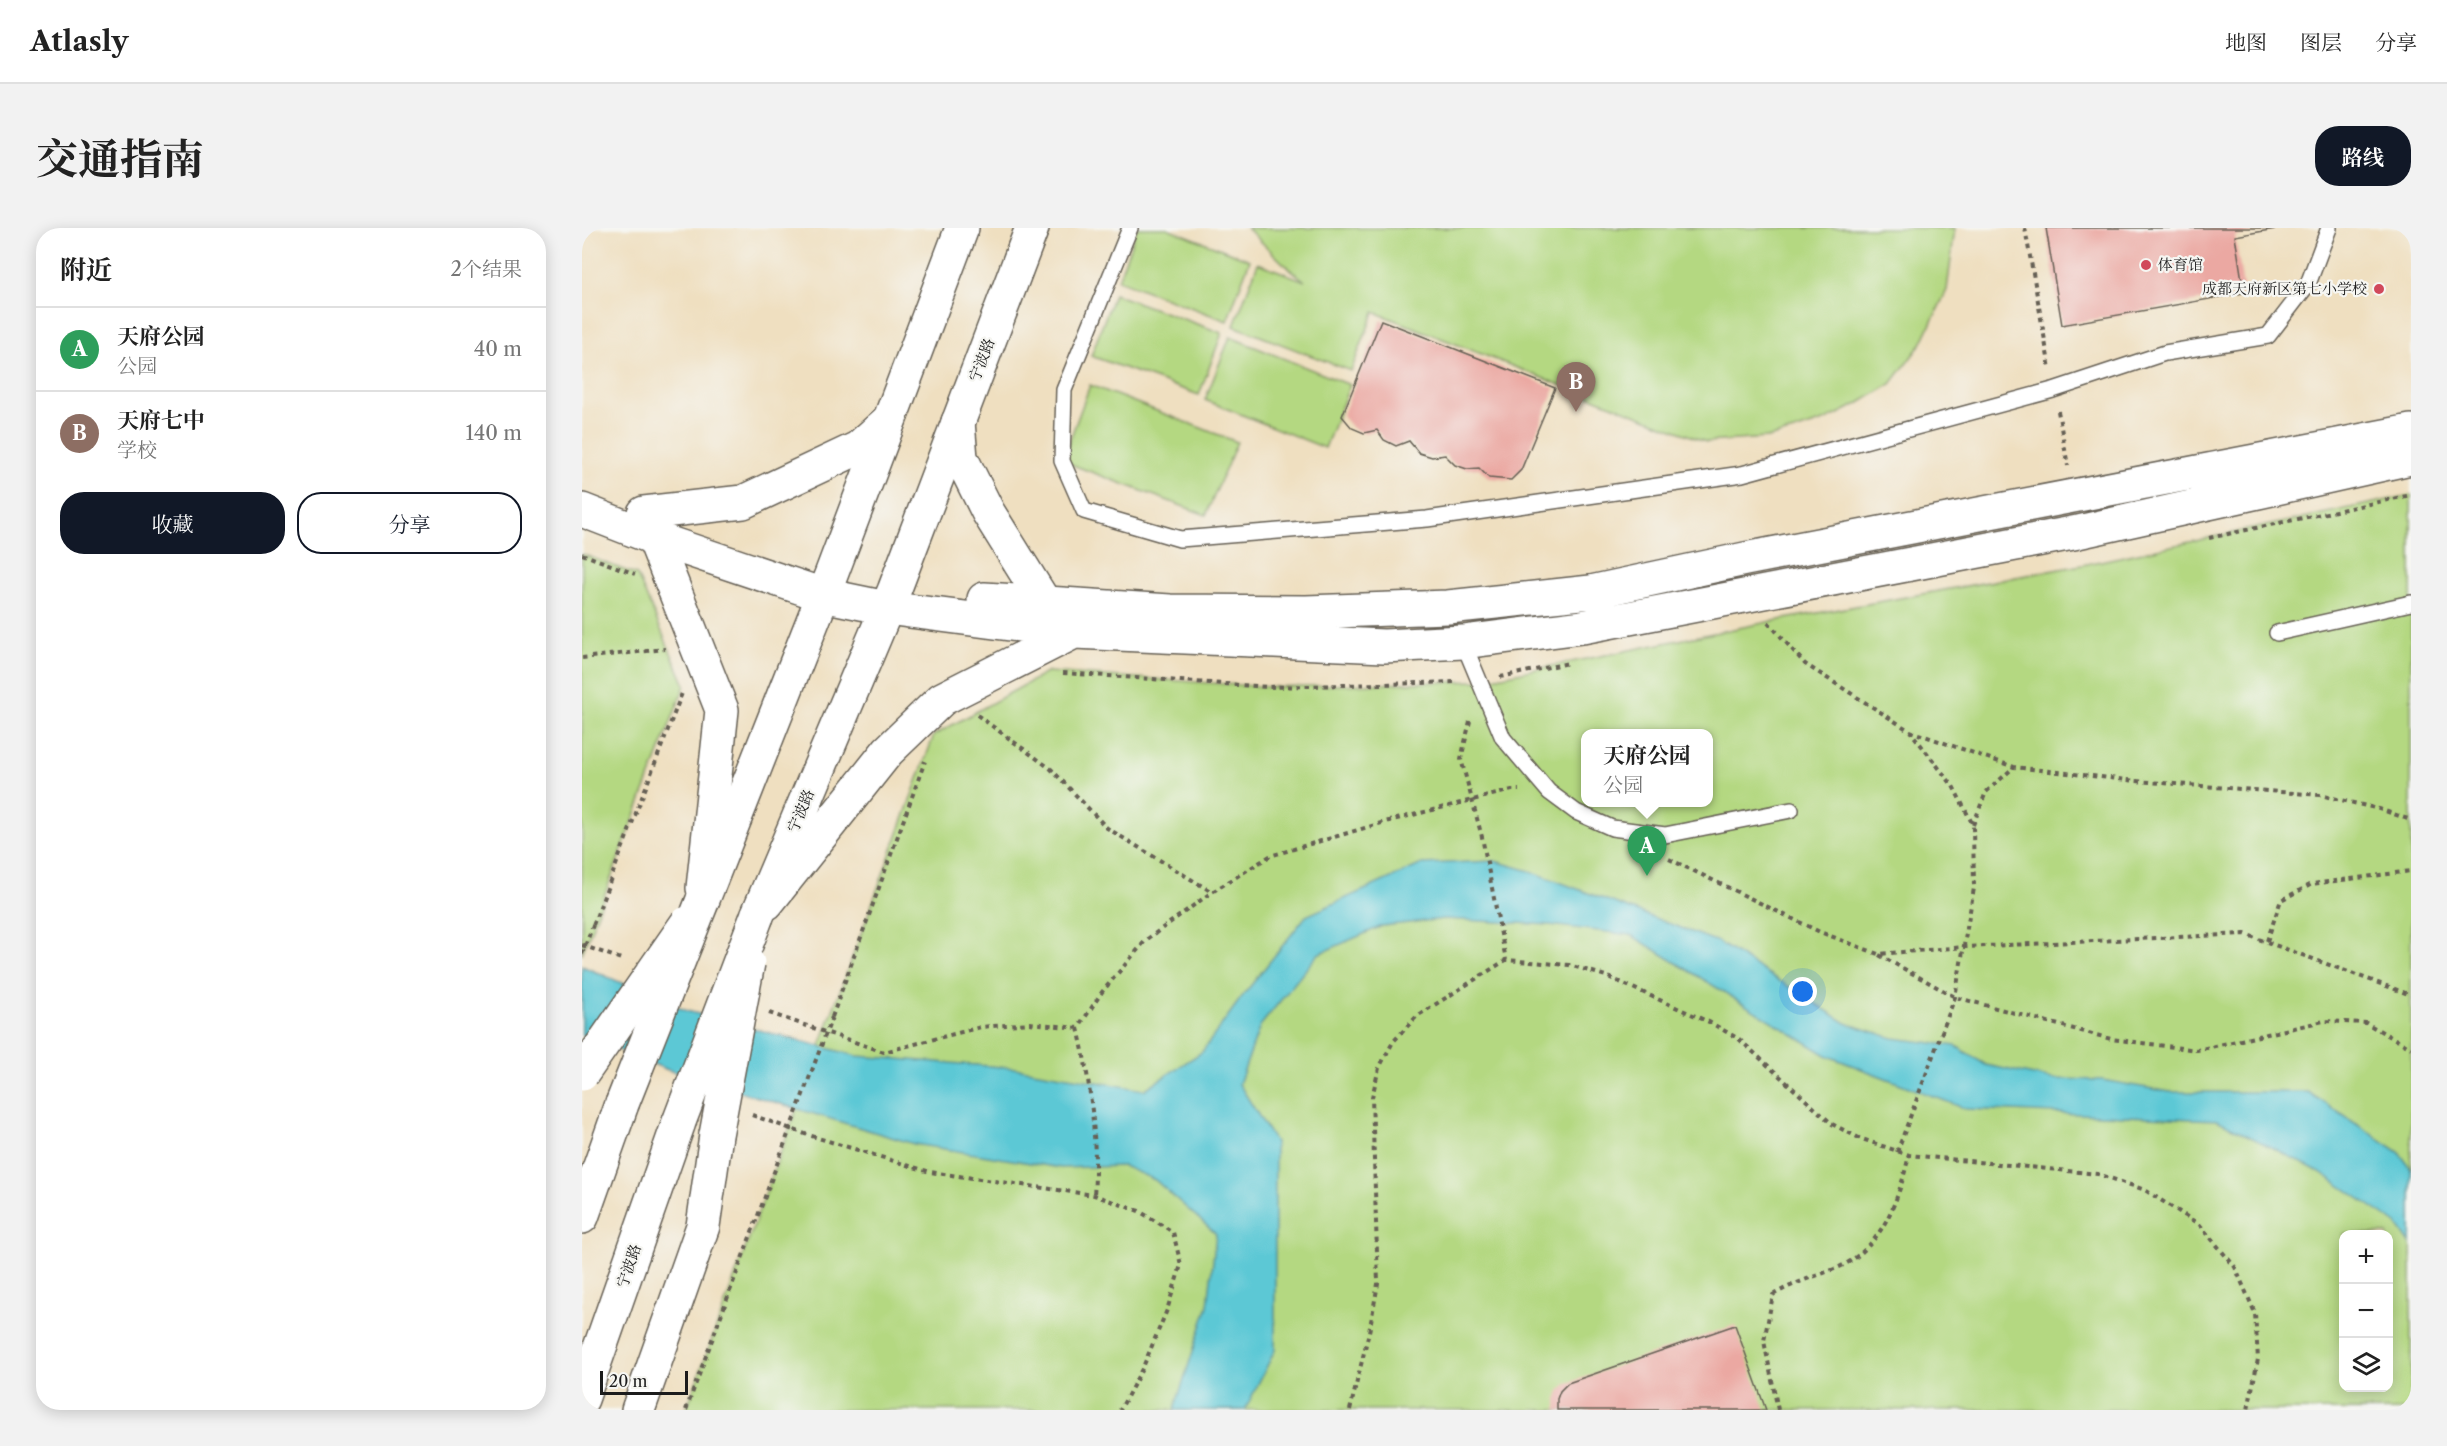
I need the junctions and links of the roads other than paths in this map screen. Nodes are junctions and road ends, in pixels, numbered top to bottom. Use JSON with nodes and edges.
{"nodes":[{"id":1,"x":962,"y":228,"type":"edge"},
{"id":2,"x":1032,"y":228,"type":"edge"},
{"id":3,"x":1130,"y":228,"type":"edge"},
{"id":4,"x":2329,"y":228,"type":"edge"},
{"id":5,"x":889,"y":420,"type":"junction"},
{"id":6,"x":958,"y":422,"type":"junction"},
{"id":7,"x":2411,"y":430,"type":"edge"},
{"id":8,"x":2411,"y":458,"type":"edge"},
{"id":9,"x":582,"y":486,"type":"edge"},
{"id":10,"x":582,"y":510,"type":"edge"},
{"id":11,"x":649,"y":525,"type":"junction"},
{"id":12,"x":827,"y":585,"type":"junction"},
{"id":13,"x":890,"y":600,"type":"junction"},
{"id":14,"x":2411,"y":603,"type":"edge"},
{"id":15,"x":1046,"y":605,"type":"junction"},
{"id":16,"x":1074,"y":632,"type":"junction"},
{"id":17,"x":2277,"y":633,"type":"dead end"},
{"id":18,"x":1463,"y":642,"type":"junction"},
{"id":19,"x":1791,"y":810,"type":"dead end"},
{"id":20,"x":702,"y":902,"type":"junction"},
{"id":21,"x":757,"y":916,"type":"junction"},
{"id":22,"x":582,"y":1074,"type":"edge"},
{"id":23,"x":582,"y":1217,"type":"edge"},
{"id":24,"x":582,"y":1399,"type":"edge"},
{"id":25,"x":638,"y":1410,"type":"edge"}],
"edges":[{"from":1,"to":5,"type":"street"},
{"from":2,"to":6,"type":"street","name":"宁波路"},
{"from":3,"to":4,"type":"lane"},
{"from":5,"to":11,"type":"street"},
{"from":5,"to":12,"type":"street"},
{"from":6,"to":13,"type":"street","name":"宁波路"},
{"from":6,"to":15,"type":"street"},
{"from":7,"to":15,"type":"street"},
{"from":8,"to":18,"type":"street"},
{"from":9,"to":11,"type":"street"},
{"from":10,"to":11,"type":"street"},
{"from":11,"to":12,"type":"street"},
{"from":11,"to":20,"type":"street"},
{"from":12,"to":13,"type":"street"},
{"from":12,"to":20,"type":"street"},
{"from":13,"to":15,"type":"street"},
{"from":13,"to":16,"type":"street"},
{"from":13,"to":21,"type":"street","name":"宁波路"},
{"from":14,"to":17,"type":"lane"},
{"from":16,"to":18,"type":"street"},
{"from":16,"to":21,"type":"street"},
{"from":18,"to":19,"type":"lane"},
{"from":20,"to":22,"type":"street","bridge":true},
{"from":20,"to":23,"type":"street","bridge":true},
{"from":21,"to":24,"type":"street","name":"宁波路","bridge":true},
{"from":21,"to":25,"type":"street","bridge":true}]}
